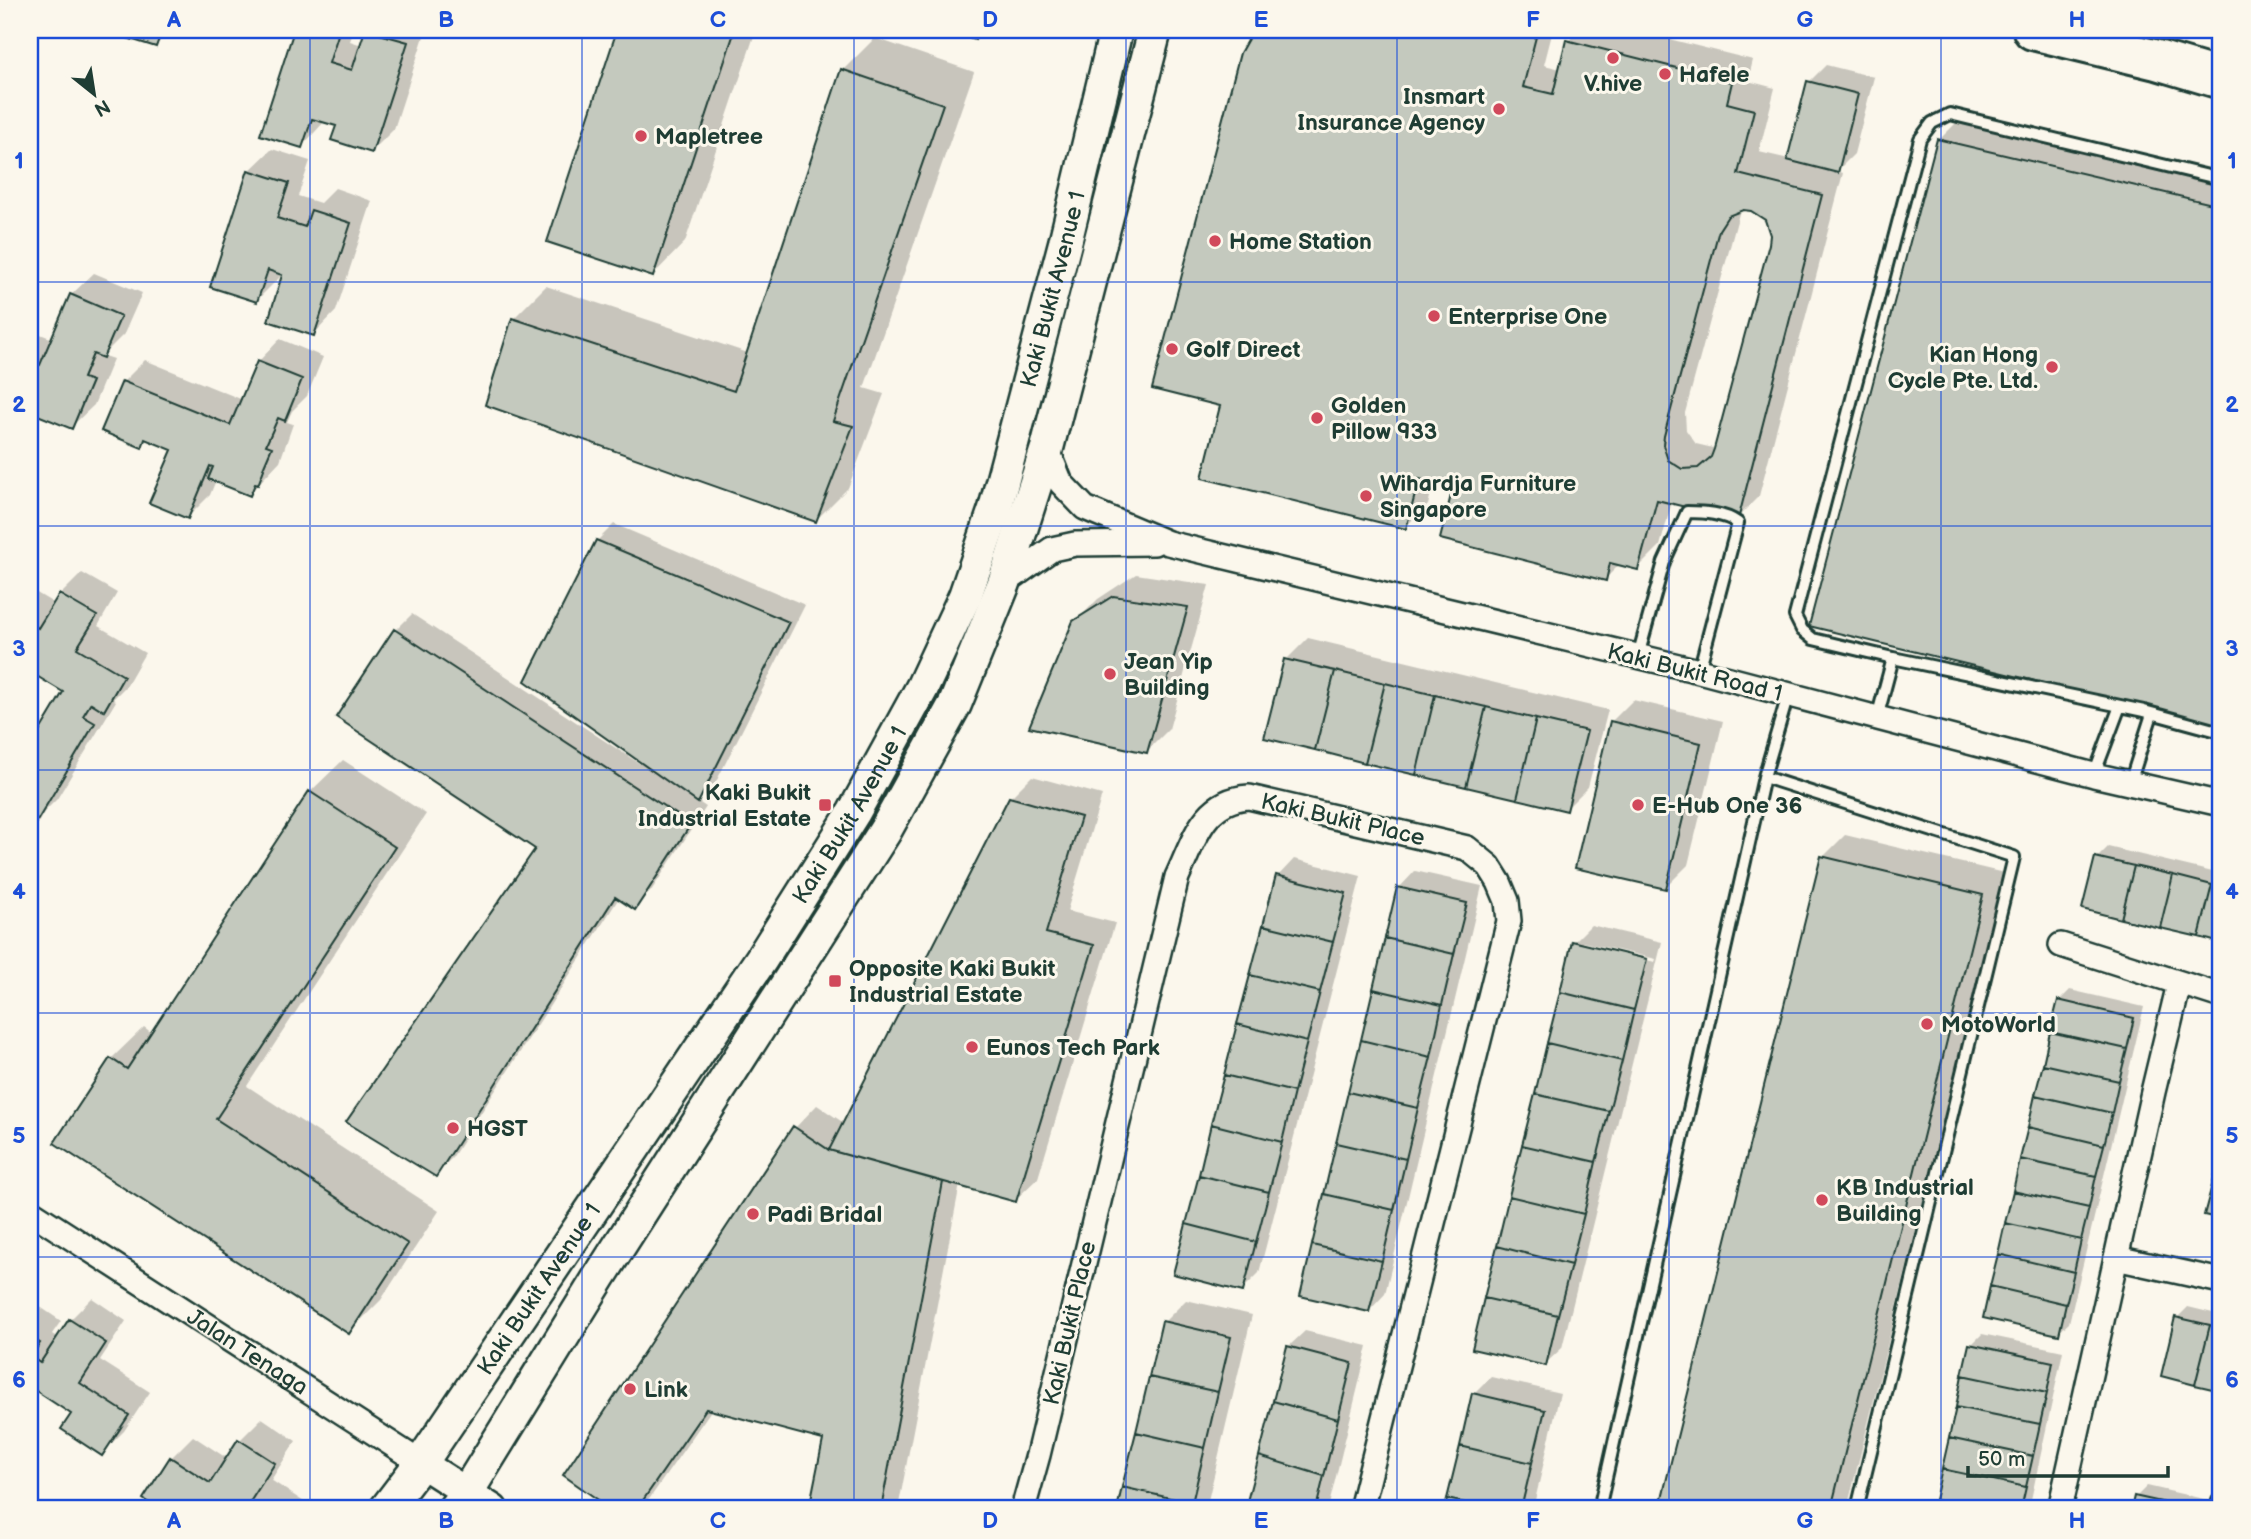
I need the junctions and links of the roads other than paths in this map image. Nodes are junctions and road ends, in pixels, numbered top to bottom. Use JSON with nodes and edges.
{"nodes":[{"id":1,"x":1116,"y":30,"type":"edge"},
{"id":2,"x":1155,"y":30,"type":"edge"},
{"id":3,"x":2033,"y":30,"type":"edge"},
{"id":4,"x":2221,"y":79,"type":"edge"},
{"id":5,"x":2221,"y":179,"type":"edge"},
{"id":6,"x":1047,"y":449,"type":"junction"},
{"id":7,"x":1168,"y":543,"type":"junction"},
{"id":8,"x":1004,"y":583,"type":"junction"},
{"id":9,"x":1638,"y":656,"type":"junction"},
{"id":10,"x":1893,"y":658,"type":"junction"},
{"id":11,"x":1699,"y":671,"type":"junction"},
{"id":12,"x":1788,"y":695,"type":"junction"},
{"id":13,"x":2120,"y":706,"type":"junction"},
{"id":14,"x":2152,"y":713,"type":"junction"},
{"id":15,"x":1877,"y":718,"type":"junction"},
{"id":16,"x":2221,"y":732,"type":"edge"},
{"id":17,"x":2094,"y":775,"type":"junction"},
{"id":18,"x":1764,"y":777,"type":"junction"},
{"id":19,"x":2130,"y":783,"type":"junction"},
{"id":20,"x":2221,"y":804,"type":"edge"},
{"id":21,"x":2061,"y":945,"type":"dead end"},
{"id":22,"x":2179,"y":984,"type":"junction"},
{"id":23,"x":2221,"y":996,"type":"edge"},
{"id":24,"x":30,"y":1211,"type":"edge"},
{"id":25,"x":2116,"y":1258,"type":"junction"},
{"id":26,"x":2221,"y":1281,"type":"edge"},
{"id":27,"x":421,"y":1463,"type":"junction"},
{"id":28,"x":2221,"y":1497,"type":"edge"},
{"id":29,"x":460,"y":1501,"type":"edge"},
{"id":30,"x":386,"y":1509,"type":"edge"},
{"id":31,"x":494,"y":1509,"type":"edge"},
{"id":32,"x":1023,"y":1509,"type":"edge"},
{"id":33,"x":1361,"y":1509,"type":"edge"},
{"id":34,"x":1599,"y":1509,"type":"edge"},
{"id":35,"x":1857,"y":1509,"type":"edge"},
{"id":36,"x":2060,"y":1509,"type":"edge"},
{"id":37,"x":2216,"y":1509,"type":"edge"}],
"edges":[{"from":1,"to":27,"type":"main road","name":"Kaki Bukit Avenue 1"},
{"from":2,"to":6,"type":"main road","name":"Kaki Bukit Avenue 1"},
{"from":3,"to":4,"type":"highway"},
{"from":5,"to":10,"type":"lane"},
{"from":6,"to":7,"type":"street","name":"Kaki Bukit Road 1"},
{"from":6,"to":8,"type":"main road","name":"Kaki Bukit Avenue 1"},
{"from":7,"to":8,"type":"street","name":"Kaki Bukit Road 1"},
{"from":7,"to":9,"type":"street","name":"Kaki Bukit Road 1"},
{"from":8,"to":29,"type":"main road","name":"Kaki Bukit Avenue 1"},
{"from":9,"to":11,"type":"street","name":"Kaki Bukit Road 1"},
{"from":9,"to":11,"type":"lane"},
{"from":10,"to":13,"type":"lane"},
{"from":10,"to":15,"type":"lane"},
{"from":11,"to":12,"type":"street","name":"Kaki Bukit Road 1"},
{"from":12,"to":15,"type":"street","name":"Kaki Bukit Road 1"},
{"from":12,"to":18,"type":"lane"},
{"from":13,"to":14,"type":"lane"},
{"from":13,"to":17,"type":"lane"},
{"from":14,"to":16,"type":"lane"},
{"from":14,"to":19,"type":"lane"},
{"from":15,"to":17,"type":"street","name":"Kaki Bukit Road 1"},
{"from":17,"to":19,"type":"street","name":"Kaki Bukit Road 1"},
{"from":18,"to":34,"type":"lane"},
{"from":18,"to":35,"type":"lane"},
{"from":19,"to":20,"type":"street","name":"Kaki Bukit Road 1"},
{"from":21,"to":22,"type":"street"},
{"from":22,"to":23,"type":"street"},
{"from":22,"to":25,"type":"street"},
{"from":24,"to":27,"type":"street","name":"Jalan Tenaga"},
{"from":25,"to":26,"type":"street"},
{"from":25,"to":36,"type":"street"},
{"from":27,"to":29,"type":"street","name":"Jalan Tenaga"},
{"from":27,"to":30,"type":"main road","name":"Kaki Bukit Avenue 1"},
{"from":28,"to":37,"type":"lane"},
{"from":29,"to":31,"type":"street","name":"Jalan Tenaga"},
{"from":32,"to":33,"type":"street","name":"Kaki Bukit Place"}]}
